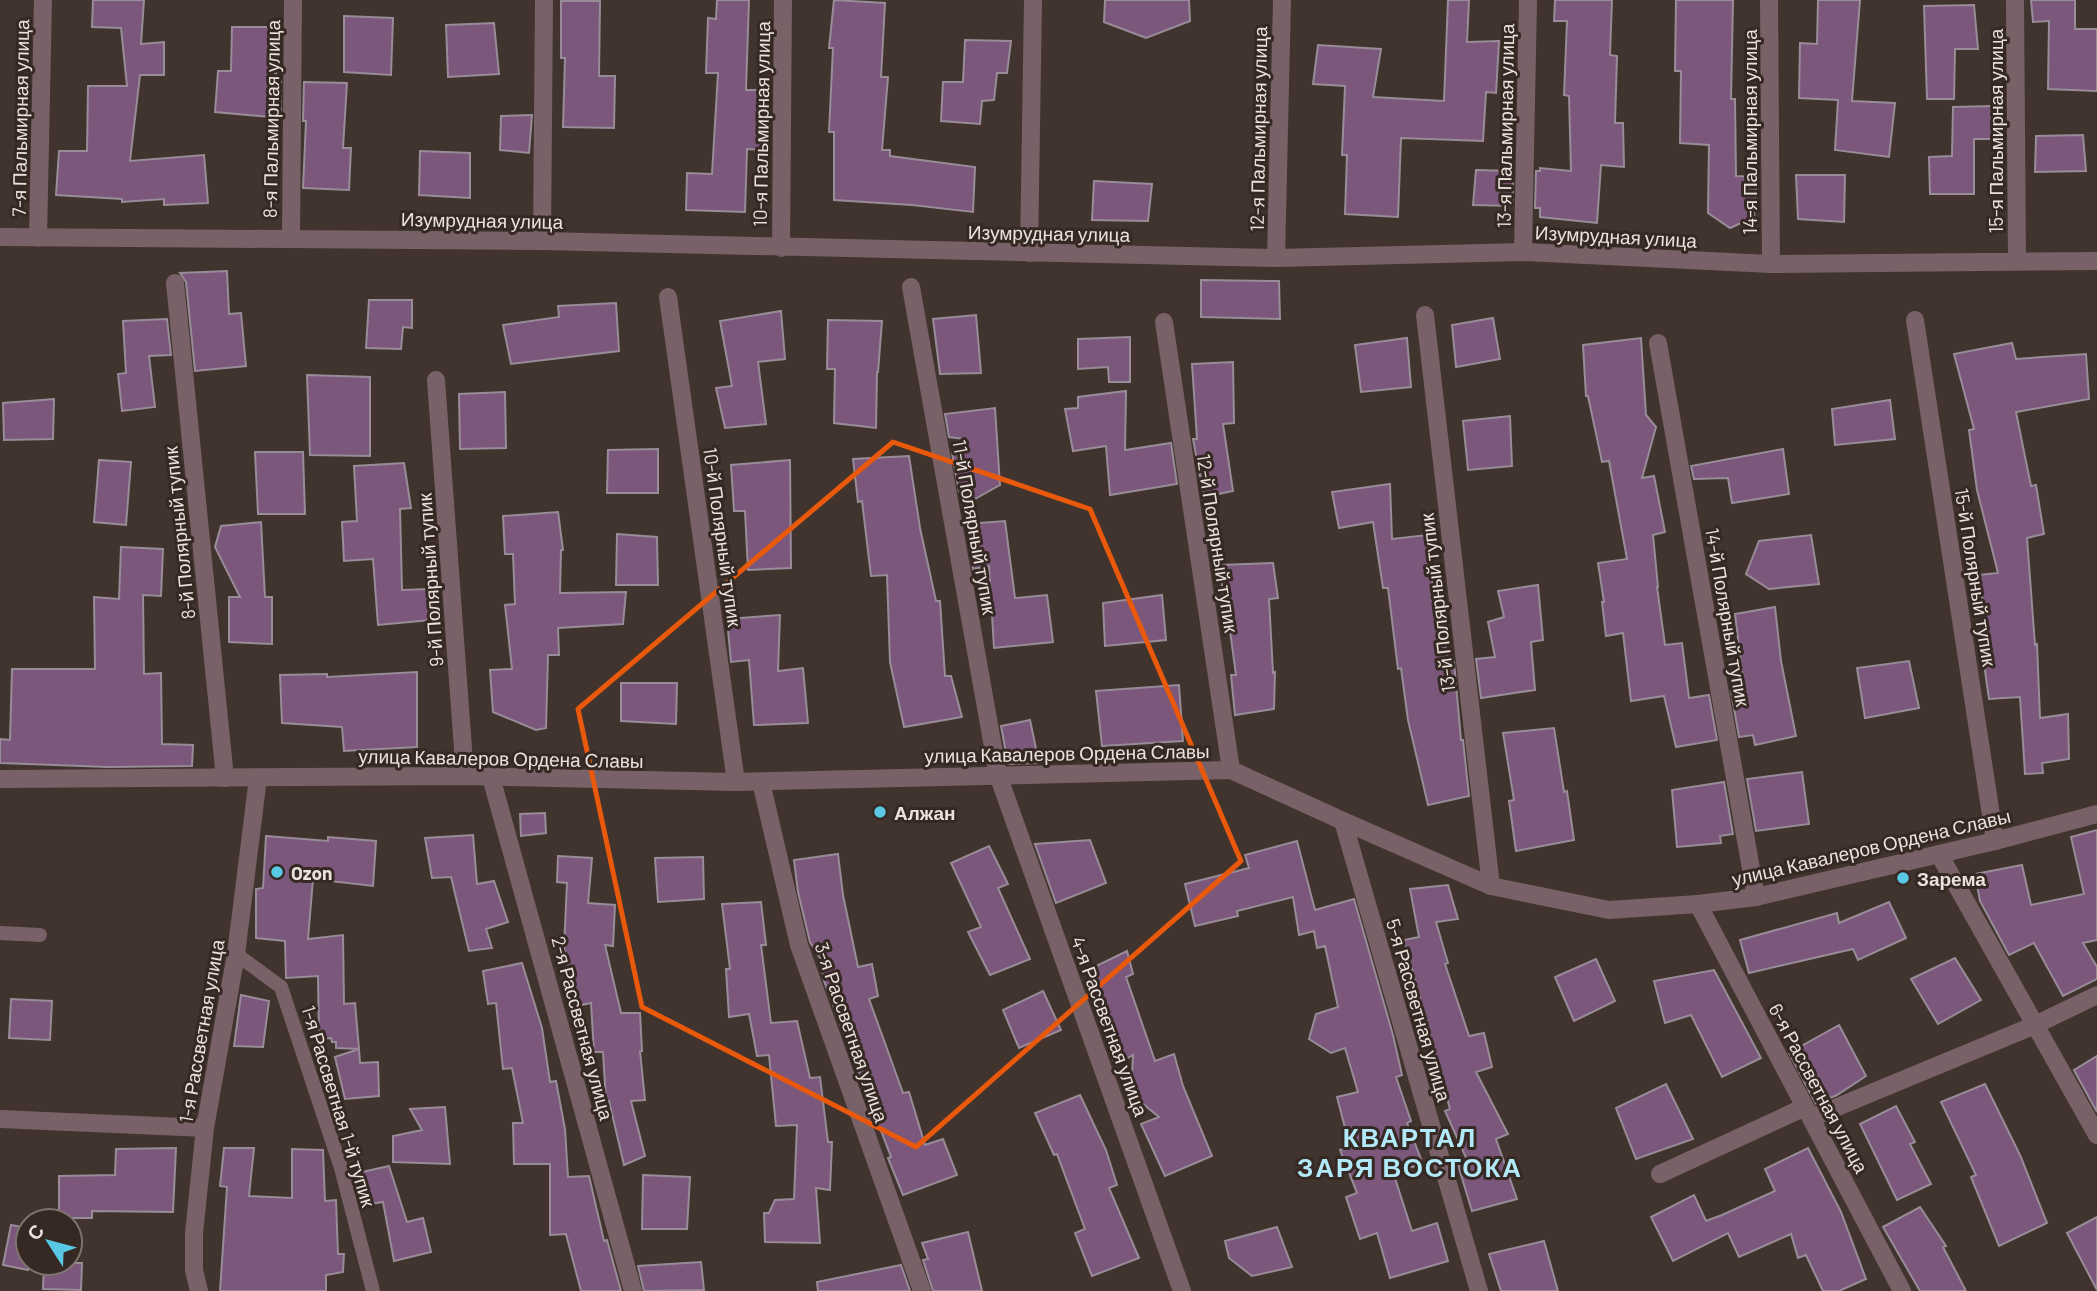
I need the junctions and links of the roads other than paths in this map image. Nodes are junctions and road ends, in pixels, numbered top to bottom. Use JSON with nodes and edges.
{"nodes":[{"id":1,"x":43,"y":0,"type":"edge"},
{"id":2,"x":293,"y":0,"type":"edge"},
{"id":3,"x":544,"y":0,"type":"edge"},
{"id":4,"x":783,"y":0,"type":"edge"},
{"id":5,"x":1033,"y":0,"type":"edge"},
{"id":6,"x":1282,"y":0,"type":"edge"},
{"id":7,"x":1528,"y":0,"type":"edge"},
{"id":8,"x":1769,"y":0,"type":"edge"},
{"id":9,"x":2015,"y":0,"type":"edge"},
{"id":10,"x":0,"y":237,"type":"edge"},
{"id":11,"x":38,"y":238,"type":"junction"},
{"id":12,"x":291,"y":239,"type":"junction"},
{"id":13,"x":542,"y":241,"type":"junction"},
{"id":14,"x":781,"y":248,"type":"junction"},
{"id":15,"x":1524,"y":252,"type":"junction"},
{"id":16,"x":1029,"y":253,"type":"junction"},
{"id":17,"x":1276,"y":258,"type":"junction"},
{"id":18,"x":2017,"y":261,"type":"junction"},
{"id":19,"x":2097,"y":261,"type":"edge"},
{"id":20,"x":1771,"y":264,"type":"junction"},
{"id":21,"x":175,"y":283,"type":"dead end"},
{"id":22,"x":911,"y":287,"type":"dead end"},
{"id":23,"x":668,"y":297,"type":"dead end"},
{"id":24,"x":1425,"y":315,"type":"dead end"},
{"id":25,"x":1915,"y":320,"type":"dead end"},
{"id":26,"x":1164,"y":322,"type":"dead end"},
{"id":27,"x":1658,"y":343,"type":"dead end"},
{"id":28,"x":436,"y":380,"type":"dead end"},
{"id":29,"x":1231,"y":770,"type":"junction"},
{"id":30,"x":998,"y":775,"type":"junction"},
{"id":31,"x":465,"y":776,"type":"junction"},
{"id":32,"x":491,"y":777,"type":"junction"},
{"id":33,"x":225,"y":778,"type":"junction"},
{"id":34,"x":258,"y":778,"type":"junction"},
{"id":35,"x":0,"y":779,"type":"edge"},
{"id":36,"x":736,"y":782,"type":"junction"},
{"id":37,"x":761,"y":782,"type":"junction"},
{"id":38,"x":2097,"y":814,"type":"edge"},
{"id":39,"x":1343,"y":821,"type":"junction"},
{"id":40,"x":1995,"y":841,"type":"junction"},
{"id":41,"x":1938,"y":854,"type":"junction"},
{"id":42,"x":1491,"y":886,"type":"junction"},
{"id":43,"x":1756,"y":897,"type":"junction"},
{"id":44,"x":1698,"y":904,"type":"junction"},
{"id":45,"x":0,"y":933,"type":"edge"},
{"id":46,"x":40,"y":935,"type":"dead end"},
{"id":47,"x":236,"y":954,"type":"junction"},
{"id":48,"x":2097,"y":996,"type":"edge"},
{"id":49,"x":2035,"y":1025,"type":"junction"},
{"id":50,"x":1808,"y":1112,"type":"junction"},
{"id":51,"x":0,"y":1119,"type":"edge"},
{"id":52,"x":205,"y":1128,"type":"junction"},
{"id":53,"x":2097,"y":1135,"type":"edge"},
{"id":54,"x":1660,"y":1174,"type":"dead end"},
{"id":55,"x":199,"y":1291,"type":"edge"},
{"id":56,"x":373,"y":1291,"type":"edge"},
{"id":57,"x":633,"y":1291,"type":"edge"},
{"id":58,"x":922,"y":1291,"type":"edge"},
{"id":59,"x":1182,"y":1291,"type":"edge"},
{"id":60,"x":1479,"y":1291,"type":"edge"},
{"id":61,"x":1902,"y":1291,"type":"edge"}],
"edges":[{"from":1,"to":11,"type":"street","name":"7-я Пальмирная улица"},
{"from":2,"to":12,"type":"street","name":"8-я Пальмирная улица"},
{"from":3,"to":13,"type":"street"},
{"from":4,"to":14,"type":"street","name":"10-я Пальмирная улица"},
{"from":5,"to":16,"type":"street"},
{"from":6,"to":17,"type":"street","name":"12-я Пальмирная улица"},
{"from":7,"to":15,"type":"street","name":"13-я Пальмирная улица"},
{"from":8,"to":20,"type":"street","name":"14-я Пальмирная улица"},
{"from":9,"to":18,"type":"street","name":"15-я Пальмирная улица"},
{"from":10,"to":11,"type":"street","name":"Изумрудная улица"},
{"from":11,"to":12,"type":"street","name":"Изумрудная улица"},
{"from":12,"to":13,"type":"street","name":"Изумрудная улица"},
{"from":13,"to":14,"type":"street","name":"Изумрудная улица"},
{"from":14,"to":16,"type":"street","name":"Изумрудная улица"},
{"from":15,"to":17,"type":"street","name":"Изумрудная улица"},
{"from":15,"to":20,"type":"street","name":"Изумрудная улица"},
{"from":16,"to":17,"type":"street","name":"Изумрудная улица"},
{"from":18,"to":19,"type":"street","name":"Изумрудная улица"},
{"from":18,"to":20,"type":"street","name":"Изумрудная улица"},
{"from":21,"to":33,"type":"street","name":"8-й Полярный тупик"},
{"from":22,"to":30,"type":"street","name":"11-й Полярный тупик"},
{"from":23,"to":36,"type":"street","name":"10-й Полярный тупик"},
{"from":24,"to":42,"type":"street","name":"13-й Полярный тупик"},
{"from":25,"to":40,"type":"street","name":"15-й Полярный тупик"},
{"from":26,"to":29,"type":"street","name":"12-й Полярный тупик"},
{"from":27,"to":43,"type":"street","name":"14-й Полярный тупик"},
{"from":28,"to":31,"type":"street","name":"9-й Полярный тупик"},
{"from":29,"to":30,"type":"street","name":"улица Кавалеров Ордена Славы"},
{"from":29,"to":39,"type":"street","name":"улица Кавалеров Ордена Славы"},
{"from":30,"to":37,"type":"street","name":"улица Кавалеров Ордена Славы"},
{"from":30,"to":59,"type":"street","name":"4-я Рассветная улица"},
{"from":31,"to":32,"type":"street","name":"улица Кавалеров Ордена Славы"},
{"from":31,"to":34,"type":"street","name":"улица Кавалеров Ордена Славы"},
{"from":32,"to":36,"type":"street","name":"улица Кавалеров Ордена Славы"},
{"from":32,"to":57,"type":"street","name":"2-я Рассветная улица"},
{"from":33,"to":34,"type":"street","name":"улица Кавалеров Ордена Славы"},
{"from":33,"to":35,"type":"street","name":"улица Кавалеров Ордена Славы"},
{"from":34,"to":47,"type":"street","name":"1-я Рассветная улица"},
{"from":36,"to":37,"type":"street","name":"улица Кавалеров Ордена Славы"},
{"from":37,"to":58,"type":"street","name":"3-я Рассветная улица"},
{"from":38,"to":40,"type":"street","name":"улица Кавалеров Ордена Славы"},
{"from":39,"to":42,"type":"street","name":"улица Кавалеров Ордена Славы"},
{"from":39,"to":60,"type":"street","name":"5-я Рассветная улица"},
{"from":40,"to":41,"type":"street","name":"улица Кавалеров Ордена Славы"},
{"from":41,"to":43,"type":"street","name":"улица Кавалеров Ордена Славы"},
{"from":41,"to":49,"type":"street"},
{"from":42,"to":44,"type":"street","name":"улица Кавалеров Ордена Славы"},
{"from":43,"to":44,"type":"street","name":"улица Кавалеров Ордена Славы"},
{"from":44,"to":50,"type":"street","name":"6-я Рассветная улица"},
{"from":45,"to":46,"type":"lane"},
{"from":47,"to":52,"type":"street","name":"1-я Рассветная улица"},
{"from":47,"to":56,"type":"lane","name":"1-я Рассветная 1-й тупик"},
{"from":48,"to":49,"type":"street"},
{"from":49,"to":50,"type":"street"},
{"from":49,"to":53,"type":"street"},
{"from":50,"to":54,"type":"street"},
{"from":50,"to":61,"type":"street","name":"6-я Рассветная улица"},
{"from":51,"to":52,"type":"street"},
{"from":52,"to":55,"type":"street","name":"1-я Рассветная улица"}]}
